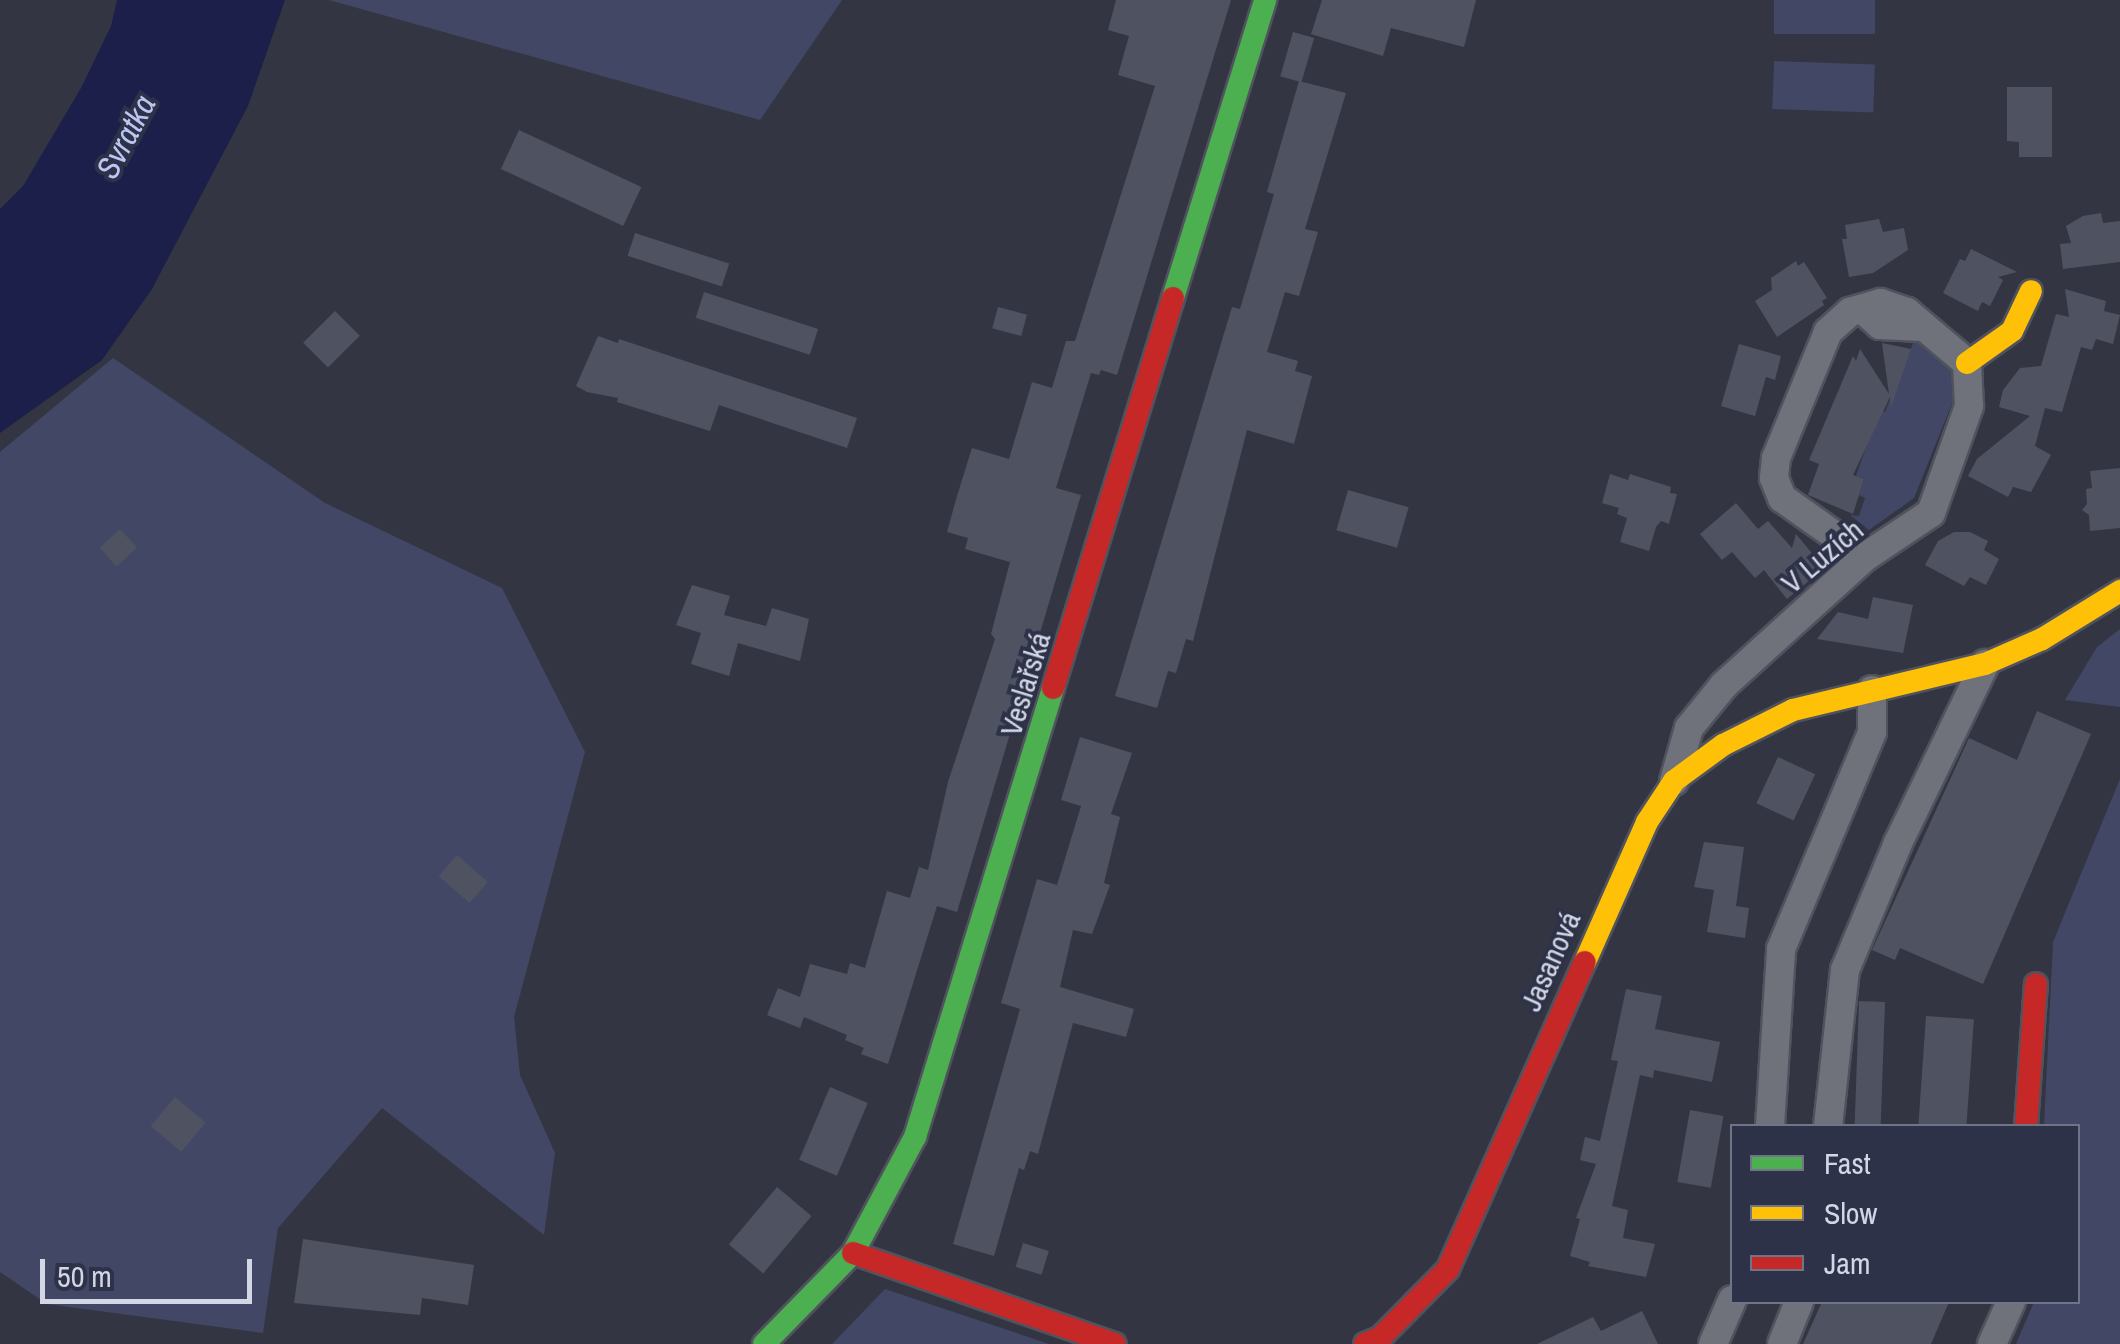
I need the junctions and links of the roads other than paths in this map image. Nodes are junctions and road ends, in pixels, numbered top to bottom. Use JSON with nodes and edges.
{"nodes":[{"id":1,"x":1264,"y":0,"type":"edge"},
{"id":2,"x":2032,"y":291,"type":"dead end"},
{"id":3,"x":1967,"y":363,"type":"junction"},
{"id":4,"x":1840,"y":539,"type":"dead end"},
{"id":5,"x":2120,"y":591,"type":"edge"},
{"id":6,"x":1985,"y":664,"type":"junction"},
{"id":7,"x":1872,"y":690,"type":"junction"},
{"id":8,"x":1674,"y":781,"type":"junction"},
{"id":9,"x":2036,"y":984,"type":"dead end"},
{"id":10,"x":1770,"y":1124,"type":"edge"},
{"id":11,"x":1828,"y":1124,"type":"edge"},
{"id":12,"x":2026,"y":1124,"type":"edge"},
{"id":13,"x":854,"y":1252,"type":"junction"},
{"id":14,"x":1730,"y":1304,"type":"edge"},
{"id":15,"x":1798,"y":1304,"type":"edge"},
{"id":16,"x":2009,"y":1304,"type":"edge"},
{"id":17,"x":764,"y":1344,"type":"edge"},
{"id":18,"x":1115,"y":1344,"type":"edge"},
{"id":19,"x":1365,"y":1344,"type":"edge"},
{"id":20,"x":1713,"y":1344,"type":"edge"},
{"id":21,"x":1782,"y":1344,"type":"edge"},
{"id":22,"x":1992,"y":1344,"type":"edge"}],
"edges":[{"from":1,"to":13,"type":"street","name":"Veslařská"},
{"from":2,"to":3,"type":"street"},
{"from":3,"to":4,"type":"street","name":"V Luzích"},
{"from":3,"to":8,"type":"street","name":"V Luzích"},
{"from":5,"to":6,"type":"street","name":"Jasanová"},
{"from":6,"to":7,"type":"street","name":"Jasanová"},
{"from":6,"to":11,"type":"street"},
{"from":7,"to":8,"type":"street","name":"Jasanová"},
{"from":7,"to":10,"type":"street"},
{"from":8,"to":19,"type":"street","name":"Jasanová"},
{"from":9,"to":12,"type":"street"},
{"from":13,"to":17,"type":"street","name":"Veslařská"},
{"from":13,"to":18,"type":"street"},
{"from":14,"to":20,"type":"street"},
{"from":15,"to":21,"type":"street"},
{"from":16,"to":22,"type":"street"}]}
